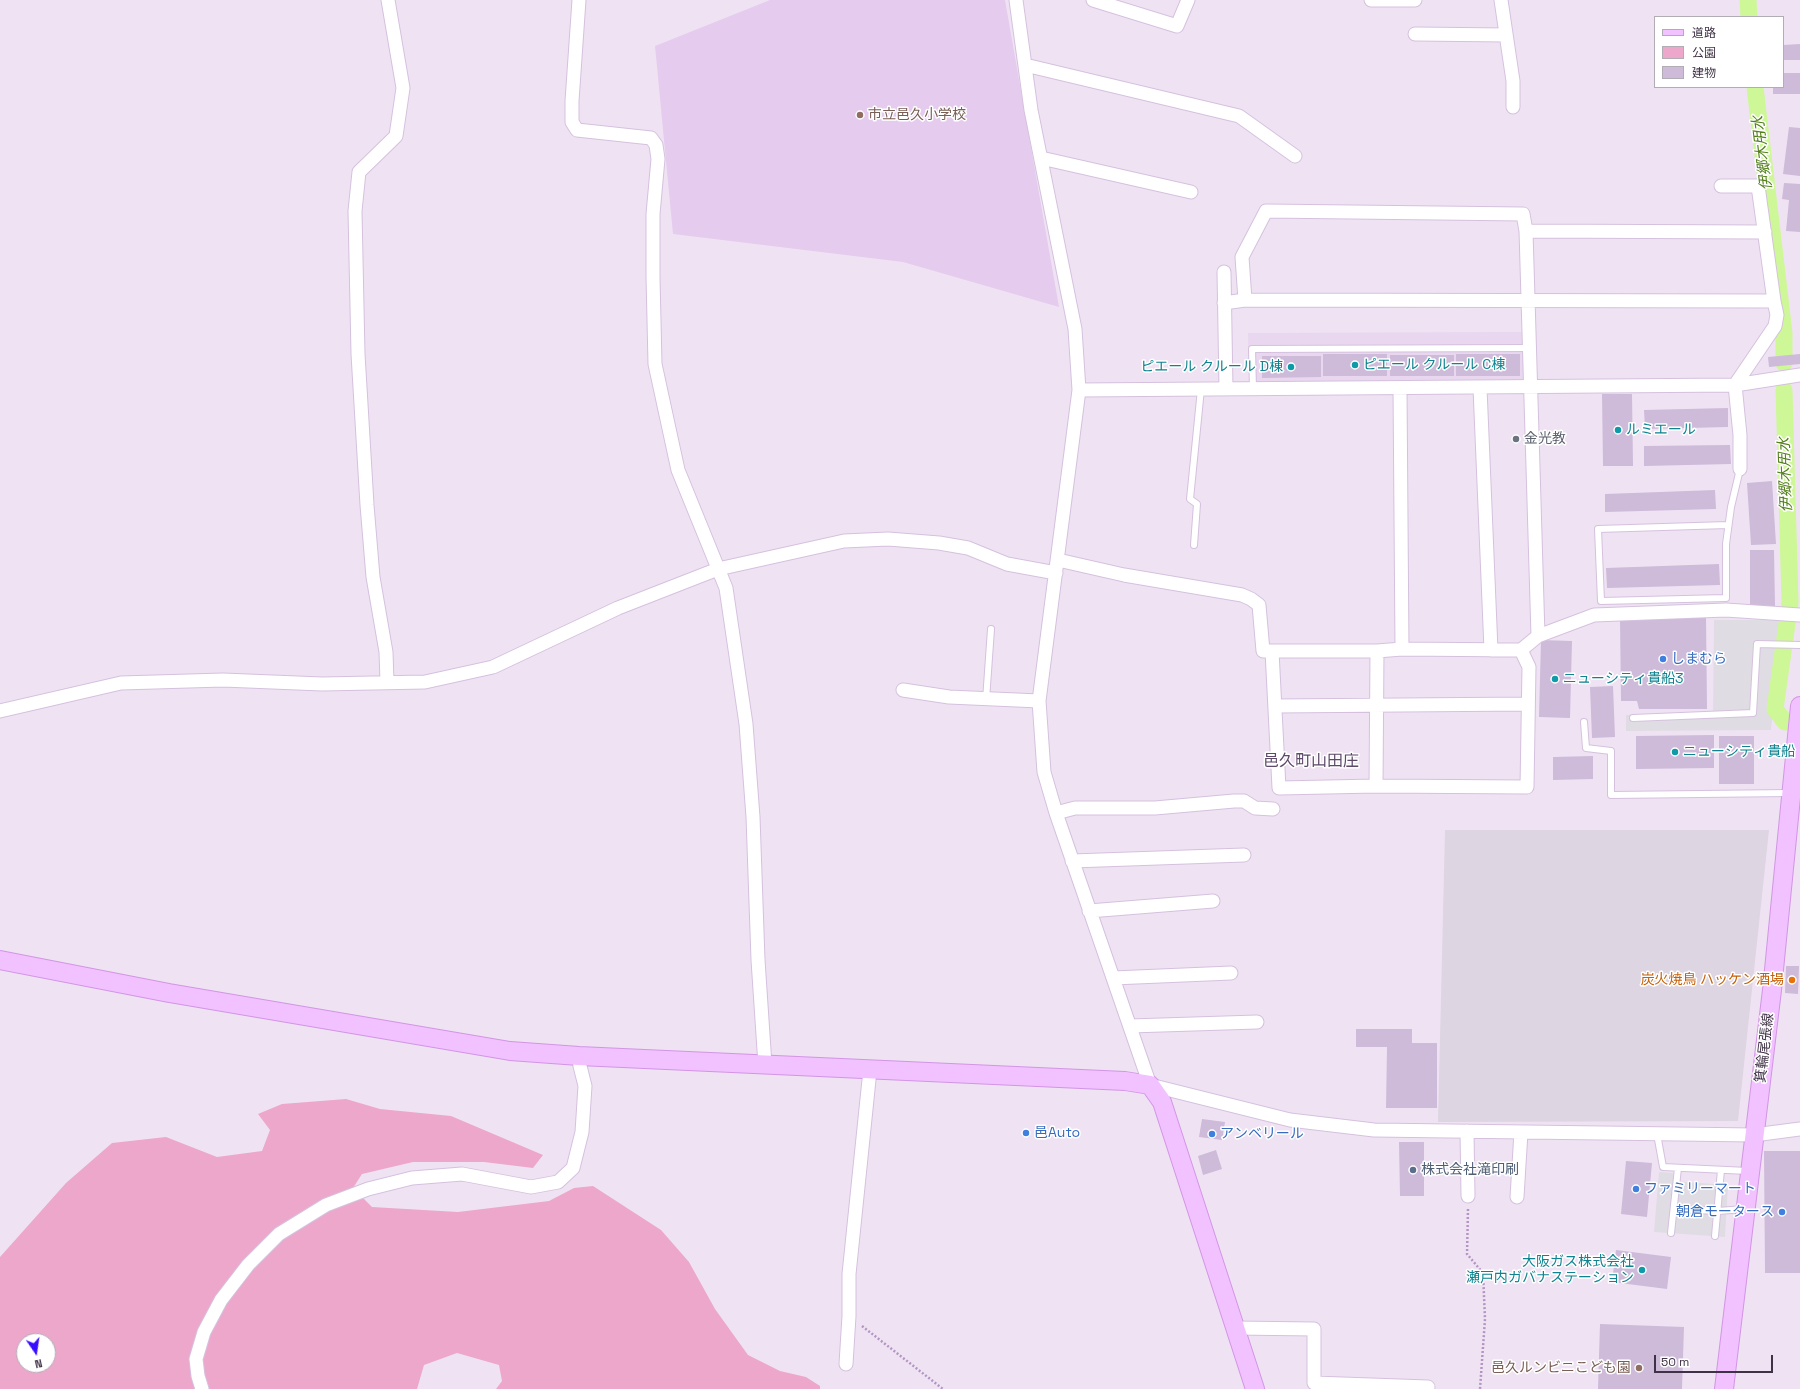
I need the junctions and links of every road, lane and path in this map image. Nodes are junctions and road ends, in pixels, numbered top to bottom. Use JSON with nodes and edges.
{"nodes":[{"id":1,"x":388,"y":0,"type":"edge"},
{"id":2,"x":579,"y":0,"type":"edge"},
{"id":3,"x":1016,"y":0,"type":"edge"},
{"id":4,"x":1093,"y":0,"type":"edge"},
{"id":5,"x":1188,"y":0,"type":"edge"},
{"id":6,"x":1371,"y":0,"type":"edge"},
{"id":7,"x":1415,"y":0,"type":"edge"},
{"id":8,"x":1501,"y":0,"type":"edge"},
{"id":9,"x":1415,"y":34,"type":"dead end"},
{"id":10,"x":1506,"y":35,"type":"junction"},
{"id":11,"x":1025,"y":65,"type":"junction"},
{"id":12,"x":1513,"y":108,"type":"dead end"},
{"id":13,"x":1295,"y":156,"type":"dead end"},
{"id":14,"x":1041,"y":158,"type":"junction"},
{"id":15,"x":1721,"y":186,"type":"dead end"},
{"id":16,"x":1191,"y":192,"type":"dead end"},
{"id":17,"x":1526,"y":231,"type":"junction"},
{"id":18,"x":1765,"y":232,"type":"junction"},
{"id":19,"x":1224,"y":272,"type":"dead end"},
{"id":20,"x":1245,"y":300,"type":"junction"},
{"id":21,"x":1527,"y":300,"type":"junction"},
{"id":22,"x":1774,"y":301,"type":"junction"},
{"id":23,"x":1224,"y":303,"type":"junction"},
{"id":24,"x":1528,"y":348,"type":"junction"},
{"id":25,"x":1800,"y":375,"type":"edge"},
{"id":26,"x":1735,"y":385,"type":"junction"},
{"id":27,"x":1529,"y":386,"type":"junction"},
{"id":28,"x":1400,"y":388,"type":"junction"},
{"id":29,"x":1480,"y":388,"type":"junction"},
{"id":30,"x":1201,"y":389,"type":"junction"},
{"id":31,"x":1226,"y":389,"type":"junction"},
{"id":32,"x":1252,"y":389,"type":"junction"},
{"id":33,"x":1079,"y":390,"type":"junction"},
{"id":34,"x":1740,"y":469,"type":"joint"},
{"id":35,"x":1728,"y":525,"type":"junction"},
{"id":36,"x":1194,"y":545,"type":"dead end"},
{"id":37,"x":1058,"y":560,"type":"junction"},
{"id":38,"x":718,"y":569,"type":"junction"},
{"id":39,"x":1056,"y":573,"type":"junction"},
{"id":40,"x":1800,"y":614,"type":"edge"},
{"id":41,"x":991,"y":629,"type":"dead end"},
{"id":42,"x":1538,"y":636,"type":"junction"},
{"id":43,"x":1800,"y":645,"type":"edge"},
{"id":44,"x":1402,"y":649,"type":"junction"},
{"id":45,"x":1491,"y":650,"type":"junction"},
{"id":46,"x":1521,"y":650,"type":"junction"},
{"id":47,"x":1272,"y":651,"type":"junction"},
{"id":48,"x":1377,"y":651,"type":"junction"},
{"id":49,"x":387,"y":682,"type":"junction"},
{"id":50,"x":903,"y":690,"type":"dead end"},
{"id":51,"x":986,"y":700,"type":"junction"},
{"id":52,"x":1039,"y":701,"type":"junction"},
{"id":53,"x":1528,"y":704,"type":"junction"},
{"id":54,"x":1275,"y":706,"type":"junction"},
{"id":55,"x":1377,"y":706,"type":"junction"},
{"id":56,"x":1800,"y":706,"type":"edge"},
{"id":57,"x":0,"y":711,"type":"edge"},
{"id":58,"x":1633,"y":718,"type":"dead end"},
{"id":59,"x":1584,"y":722,"type":"dead end"},
{"id":60,"x":1799,"y":726,"type":"edge"},
{"id":61,"x":1376,"y":786,"type":"junction"},
{"id":62,"x":1791,"y":792,"type":"junction"},
{"id":63,"x":1273,"y":809,"type":"dead end"},
{"id":64,"x":1056,"y":813,"type":"junction"},
{"id":65,"x":1244,"y":855,"type":"dead end"},
{"id":66,"x":1072,"y":861,"type":"junction"},
{"id":67,"x":1213,"y":901,"type":"dead end"},
{"id":68,"x":1089,"y":911,"type":"junction"},
{"id":69,"x":0,"y":960,"type":"edge"},
{"id":70,"x":1231,"y":973,"type":"dead end"},
{"id":71,"x":1113,"y":978,"type":"junction"},
{"id":72,"x":1257,"y":1022,"type":"dead end"},
{"id":73,"x":1130,"y":1026,"type":"junction"},
{"id":74,"x":579,"y":1056,"type":"junction"},
{"id":75,"x":764,"y":1065,"type":"junction"},
{"id":76,"x":870,"y":1070,"type":"junction"},
{"id":77,"x":1150,"y":1085,"type":"junction"},
{"id":78,"x":1800,"y":1129,"type":"edge"},
{"id":79,"x":1467,"y":1131,"type":"junction"},
{"id":80,"x":1521,"y":1132,"type":"junction"},
{"id":81,"x":1657,"y":1134,"type":"junction"},
{"id":82,"x":1754,"y":1135,"type":"junction"},
{"id":83,"x":1678,"y":1168,"type":"junction"},
{"id":84,"x":1721,"y":1170,"type":"junction"},
{"id":85,"x":1750,"y":1171,"type":"junction"},
{"id":86,"x":1468,"y":1196,"type":"joint"},
{"id":87,"x":1517,"y":1197,"type":"dead end"},
{"id":88,"x":1674,"y":1209,"type":"junction"},
{"id":89,"x":1745,"y":1209,"type":"junction"},
{"id":90,"x":1718,"y":1211,"type":"junction"},
{"id":91,"x":1671,"y":1233,"type":"dead end"},
{"id":92,"x":1715,"y":1236,"type":"dead end"},
{"id":93,"x":849,"y":1316,"type":"junction"},
{"id":94,"x":1234,"y":1328,"type":"junction"},
{"id":95,"x":846,"y":1364,"type":"dead end"},
{"id":96,"x":1428,"y":1387,"type":"dead end"},
{"id":97,"x":202,"y":1389,"type":"edge"},
{"id":98,"x":943,"y":1389,"type":"edge"},
{"id":99,"x":1255,"y":1389,"type":"edge"},
{"id":100,"x":1480,"y":1389,"type":"edge"},
{"id":101,"x":1724,"y":1389,"type":"edge"}],
"edges":[{"from":1,"to":49,"type":"street"},
{"from":2,"to":38,"type":"street"},
{"from":3,"to":11,"type":"street"},
{"from":4,"to":5,"type":"street"},
{"from":6,"to":7,"type":"street"},
{"from":8,"to":10,"type":"street"},
{"from":9,"to":10,"type":"street"},
{"from":10,"to":12,"type":"street"},
{"from":11,"to":13,"type":"street"},
{"from":11,"to":14,"type":"street"},
{"from":14,"to":16,"type":"street"},
{"from":14,"to":33,"type":"street"},
{"from":15,"to":18,"type":"street"},
{"from":17,"to":18,"type":"street"},
{"from":17,"to":20,"type":"street"},
{"from":17,"to":21,"type":"street"},
{"from":18,"to":22,"type":"street"},
{"from":19,"to":23,"type":"street"},
{"from":20,"to":21,"type":"street"},
{"from":20,"to":23,"type":"street"},
{"from":21,"to":22,"type":"street"},
{"from":21,"to":24,"type":"street"},
{"from":22,"to":26,"type":"street"},
{"from":23,"to":31,"type":"street"},
{"from":24,"to":27,"type":"street"},
{"from":24,"to":32,"type":"lane"},
{"from":25,"to":26,"type":"street"},
{"from":26,"to":27,"type":"street"},
{"from":26,"to":34,"type":"street"},
{"from":27,"to":29,"type":"street"},
{"from":27,"to":42,"type":"street"},
{"from":28,"to":29,"type":"street"},
{"from":28,"to":32,"type":"street"},
{"from":28,"to":44,"type":"street"},
{"from":29,"to":45,"type":"street"},
{"from":30,"to":31,"type":"street"},
{"from":30,"to":33,"type":"street"},
{"from":30,"to":36,"type":"lane"},
{"from":31,"to":32,"type":"street"},
{"from":33,"to":37,"type":"street"},
{"from":34,"to":35,"type":"lane"},
{"from":35,"to":35,"type":"lane"},
{"from":37,"to":39,"type":"street"},
{"from":37,"to":47,"type":"street"},
{"from":38,"to":39,"type":"street"},
{"from":38,"to":49,"type":"street"},
{"from":38,"to":75,"type":"street"},
{"from":39,"to":52,"type":"street"},
{"from":40,"to":42,"type":"street"},
{"from":41,"to":51,"type":"lane"},
{"from":42,"to":46,"type":"street"},
{"from":43,"to":58,"type":"lane"},
{"from":44,"to":45,"type":"street"},
{"from":44,"to":48,"type":"street"},
{"from":45,"to":46,"type":"street"},
{"from":46,"to":53,"type":"street"},
{"from":47,"to":48,"type":"street"},
{"from":47,"to":54,"type":"street"},
{"from":48,"to":55,"type":"street"},
{"from":49,"to":57,"type":"street"},
{"from":50,"to":51,"type":"street"},
{"from":51,"to":52,"type":"street"},
{"from":52,"to":64,"type":"street"},
{"from":53,"to":55,"type":"street"},
{"from":53,"to":61,"type":"street"},
{"from":54,"to":55,"type":"street"},
{"from":54,"to":61,"type":"street"},
{"from":55,"to":61,"type":"street"},
{"from":56,"to":60,"type":"street","name":"箕輪尾張線"},
{"from":59,"to":62,"type":"lane"},
{"from":60,"to":62,"type":"street","name":"箕輪尾張線"},
{"from":62,"to":82,"type":"street","name":"箕輪尾張線"},
{"from":63,"to":64,"type":"street"},
{"from":64,"to":66,"type":"street"},
{"from":65,"to":66,"type":"street"},
{"from":66,"to":68,"type":"street"},
{"from":67,"to":68,"type":"street"},
{"from":68,"to":71,"type":"street"},
{"from":69,"to":74,"type":"street"},
{"from":70,"to":71,"type":"street"},
{"from":71,"to":73,"type":"street"},
{"from":72,"to":73,"type":"street"},
{"from":73,"to":77,"type":"street"},
{"from":74,"to":75,"type":"street"},
{"from":74,"to":97,"type":"street"},
{"from":75,"to":76,"type":"street"},
{"from":76,"to":77,"type":"street"},
{"from":76,"to":93,"type":"street"},
{"from":77,"to":79,"type":"street"},
{"from":77,"to":94,"type":"street"},
{"from":78,"to":82,"type":"street"},
{"from":79,"to":80,"type":"street"},
{"from":79,"to":86,"type":"street"},
{"from":80,"to":81,"type":"street"},
{"from":80,"to":87,"type":"street"},
{"from":81,"to":82,"type":"street"},
{"from":81,"to":83,"type":"lane"},
{"from":82,"to":85,"type":"street","name":"箕輪尾張線"},
{"from":83,"to":84,"type":"lane"},
{"from":83,"to":88,"type":"lane"},
{"from":84,"to":85,"type":"lane"},
{"from":84,"to":90,"type":"lane"},
{"from":85,"to":89,"type":"street","name":"箕輪尾張線"},
{"from":86,"to":100,"type":"path"},
{"from":88,"to":90,"type":"lane"},
{"from":88,"to":91,"type":"lane"},
{"from":89,"to":90,"type":"lane"},
{"from":89,"to":101,"type":"street","name":"箕輪尾張線"},
{"from":90,"to":92,"type":"lane"},
{"from":93,"to":95,"type":"street"},
{"from":93,"to":98,"type":"path"},
{"from":94,"to":96,"type":"street"},
{"from":94,"to":99,"type":"street"}]}
